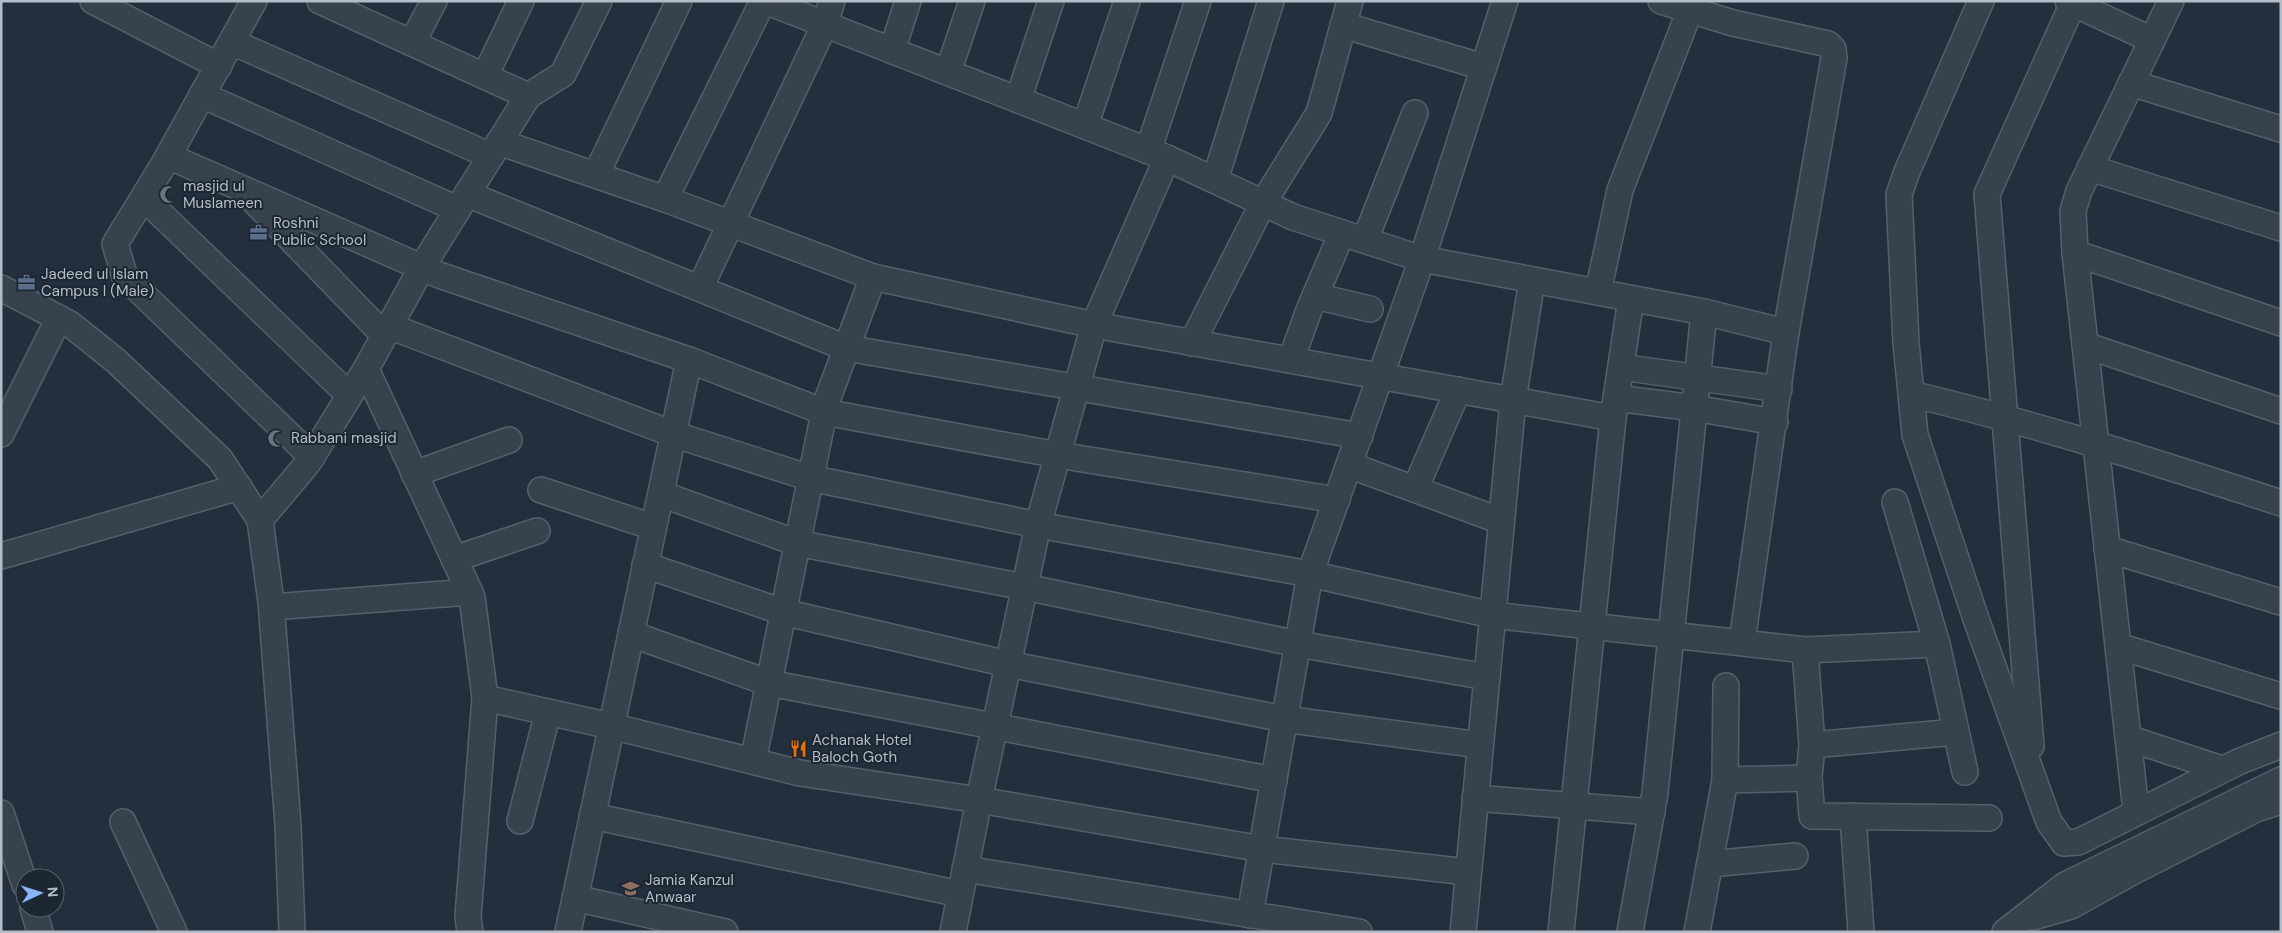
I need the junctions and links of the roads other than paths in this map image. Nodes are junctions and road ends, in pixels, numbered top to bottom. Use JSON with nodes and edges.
{"nodes":[{"id":1,"x":92,"y":1,"type":"edge"},
{"id":2,"x":254,"y":1,"type":"edge"},
{"id":3,"x":320,"y":1,"type":"edge"},
{"id":4,"x":434,"y":1,"type":"edge"},
{"id":5,"x":521,"y":1,"type":"edge"},
{"id":6,"x":599,"y":1,"type":"edge"},
{"id":7,"x":679,"y":1,"type":"edge"},
{"id":8,"x":764,"y":1,"type":"edge"},
{"id":9,"x":832,"y":1,"type":"edge"},
{"id":10,"x":908,"y":1,"type":"edge"},
{"id":11,"x":972,"y":1,"type":"edge"},
{"id":12,"x":1051,"y":1,"type":"edge"},
{"id":13,"x":1127,"y":1,"type":"edge"},
{"id":14,"x":1198,"y":1,"type":"edge"},
{"id":15,"x":1271,"y":1,"type":"edge"},
{"id":16,"x":1505,"y":1,"type":"edge"},
{"id":17,"x":1661,"y":1,"type":"edge"},
{"id":18,"x":1981,"y":1,"type":"edge"},
{"id":19,"x":2171,"y":1,"type":"edge"},
{"id":20,"x":2072,"y":2,"type":"edge"},
{"id":21,"x":352,"y":8,"type":"edge"},
{"id":22,"x":1690,"y":10,"type":"junction"},
{"id":23,"x":1347,"y":13,"type":"edge"},
{"id":24,"x":825,"y":24,"type":"junction"},
{"id":25,"x":2152,"y":40,"type":"junction"},
{"id":26,"x":232,"y":42,"type":"junction"},
{"id":27,"x":412,"y":43,"type":"junction"},
{"id":28,"x":892,"y":50,"type":"junction"},
{"id":29,"x":218,"y":66,"type":"junction"},
{"id":30,"x":1483,"y":67,"type":"junction"},
{"id":31,"x":948,"y":72,"type":"junction"},
{"id":32,"x":485,"y":76,"type":"junction"},
{"id":33,"x":2131,"y":83,"type":"junction"},
{"id":34,"x":202,"y":95,"type":"junction"},
{"id":35,"x":528,"y":96,"type":"junction"},
{"id":36,"x":1018,"y":100,"type":"junction"},
{"id":37,"x":1415,"y":113,"type":"dead end"},
{"id":38,"x":1085,"y":126,"type":"junction"},
{"id":39,"x":2281,"y":129,"type":"edge"},
{"id":40,"x":495,"y":149,"type":"junction"},
{"id":41,"x":1158,"y":154,"type":"junction"},
{"id":42,"x":168,"y":156,"type":"junction"},
{"id":43,"x":2090,"y":168,"type":"junction"},
{"id":44,"x":596,"y":175,"type":"junction"},
{"id":45,"x":1215,"y":180,"type":"junction"},
{"id":46,"x":243,"y":189,"type":"junction"},
{"id":47,"x":144,"y":198,"type":"junction"},
{"id":48,"x":664,"y":198,"type":"junction"},
{"id":49,"x":462,"y":202,"type":"junction"},
{"id":50,"x":1262,"y":203,"type":"junction"},
{"id":51,"x":730,"y":223,"type":"junction"},
{"id":52,"x":2281,"y":228,"type":"edge"},
{"id":53,"x":1353,"y":237,"type":"junction"},
{"id":54,"x":2075,"y":253,"type":"junction"},
{"id":55,"x":1422,"y":260,"type":"junction"},
{"id":56,"x":422,"y":267,"type":"junction"},
{"id":57,"x":873,"y":277,"type":"junction"},
{"id":58,"x":1532,"y":280,"type":"junction"},
{"id":59,"x":1,"y":288,"type":"edge"},
{"id":60,"x":700,"y":288,"type":"junction"},
{"id":61,"x":1598,"y":292,"type":"junction"},
{"id":62,"x":1315,"y":296,"type":"junction"},
{"id":63,"x":1631,"y":299,"type":"junction"},
{"id":64,"x":1370,"y":309,"type":"dead end"},
{"id":65,"x":1704,"y":312,"type":"junction"},
{"id":66,"x":59,"y":318,"type":"junction"},
{"id":67,"x":2281,"y":323,"type":"edge"},
{"id":68,"x":1094,"y":325,"type":"junction"},
{"id":69,"x":387,"y":331,"type":"junction"},
{"id":70,"x":1786,"y":332,"type":"junction"},
{"id":71,"x":1192,"y":342,"type":"junction"},
{"id":72,"x":2085,"y":345,"type":"junction"},
{"id":73,"x":846,"y":348,"type":"junction"},
{"id":74,"x":689,"y":360,"type":"junction"},
{"id":75,"x":1291,"y":360,"type":"junction"},
{"id":76,"x":1621,"y":367,"type":"junction"},
{"id":77,"x":366,"y":369,"type":"junction"},
{"id":78,"x":1381,"y":376,"type":"junction"},
{"id":79,"x":1697,"y":377,"type":"junction"},
{"id":80,"x":1077,"y":387,"type":"junction"},
{"id":81,"x":1779,"y":389,"type":"junction"},
{"id":82,"x":1458,"y":390,"type":"junction"},
{"id":83,"x":1911,"y":394,"type":"junction"},
{"id":84,"x":350,"y":396,"type":"junction"},
{"id":85,"x":1513,"y":400,"type":"junction"},
{"id":86,"x":1615,"y":408,"type":"junction"},
{"id":87,"x":1694,"y":408,"type":"junction"},
{"id":88,"x":2281,"y":411,"type":"edge"},
{"id":89,"x":824,"y":412,"type":"junction"},
{"id":90,"x":2004,"y":416,"type":"junction"},
{"id":91,"x":1775,"y":422,"type":"junction"},
{"id":92,"x":1,"y":434,"type":"edge"},
{"id":93,"x":673,"y":434,"type":"junction"},
{"id":94,"x":1360,"y":436,"type":"junction"},
{"id":95,"x":509,"y":440,"type":"dead end"},
{"id":96,"x":2096,"y":443,"type":"junction"},
{"id":97,"x":1058,"y":455,"type":"junction"},
{"id":98,"x":312,"y":457,"type":"junction"},
{"id":99,"x":1349,"y":464,"type":"junction"},
{"id":100,"x":414,"y":474,"type":"junction"},
{"id":101,"x":810,"y":478,"type":"junction"},
{"id":102,"x":238,"y":487,"type":"junction"},
{"id":103,"x":1415,"y":489,"type":"junction"},
{"id":104,"x":541,"y":490,"type":"dead end"},
{"id":105,"x":661,"y":494,"type":"junction"},
{"id":106,"x":1337,"y":500,"type":"junction"},
{"id":107,"x":1895,"y":502,"type":"dead end"},
{"id":108,"x":2281,"y":503,"type":"edge"},
{"id":109,"x":260,"y":520,"type":"junction"},
{"id":110,"x":1501,"y":522,"type":"junction"},
{"id":111,"x":1038,"y":525,"type":"junction"},
{"id":112,"x":653,"y":527,"type":"junction"},
{"id":113,"x":537,"y":531,"type":"dead end"},
{"id":114,"x":797,"y":543,"type":"junction"},
{"id":115,"x":2107,"y":549,"type":"junction"},
{"id":116,"x":1,"y":556,"type":"edge"},
{"id":117,"x":454,"y":559,"type":"junction"},
{"id":118,"x":645,"y":565,"type":"junction"},
{"id":119,"x":1310,"y":574,"type":"junction"},
{"id":120,"x":1025,"y":587,"type":"junction"},
{"id":121,"x":470,"y":592,"type":"junction"},
{"id":122,"x":2281,"y":602,"type":"edge"},
{"id":123,"x":272,"y":608,"type":"junction"},
{"id":124,"x":783,"y":612,"type":"junction"},
{"id":125,"x":1492,"y":615,"type":"junction"},
{"id":126,"x":1592,"y":626,"type":"junction"},
{"id":127,"x":631,"y":634,"type":"junction"},
{"id":128,"x":1671,"y":634,"type":"junction"},
{"id":129,"x":1742,"y":642,"type":"junction"},
{"id":130,"x":1298,"y":644,"type":"junction"},
{"id":131,"x":1937,"y":644,"type":"junction"},
{"id":132,"x":2118,"y":646,"type":"junction"},
{"id":133,"x":1805,"y":650,"type":"junction"},
{"id":134,"x":1008,"y":664,"type":"junction"},
{"id":135,"x":1487,"y":677,"type":"junction"},
{"id":136,"x":769,"y":683,"type":"junction"},
{"id":137,"x":1726,"y":686,"type":"dead end"},
{"id":138,"x":2281,"y":696,"type":"edge"},
{"id":139,"x":484,"y":698,"type":"junction"},
{"id":140,"x":548,"y":712,"type":"junction"},
{"id":141,"x":1284,"y":719,"type":"junction"},
{"id":142,"x":611,"y":726,"type":"junction"},
{"id":143,"x":995,"y":726,"type":"junction"},
{"id":144,"x":1956,"y":732,"type":"junction"},
{"id":145,"x":2128,"y":738,"type":"junction"},
{"id":146,"x":1480,"y":745,"type":"junction"},
{"id":147,"x":1812,"y":745,"type":"junction"},
{"id":148,"x":2281,"y":745,"type":"edge"},
{"id":149,"x":753,"y":761,"type":"junction"},
{"id":150,"x":2222,"y":769,"type":"junction"},
{"id":151,"x":1965,"y":772,"type":"dead end"},
{"id":152,"x":1809,"y":778,"type":"junction"},
{"id":153,"x":1274,"y":780,"type":"junction"},
{"id":154,"x":1725,"y":780,"type":"junction"},
{"id":155,"x":2034,"y":780,"type":"junction"},
{"id":156,"x":2281,"y":780,"type":"edge"},
{"id":157,"x":1475,"y":798,"type":"junction"},
{"id":158,"x":979,"y":800,"type":"junction"},
{"id":159,"x":2281,"y":801,"type":"edge"},
{"id":160,"x":1574,"y":806,"type":"junction"},
{"id":161,"x":2136,"y":811,"type":"junction"},
{"id":162,"x":1652,"y":812,"type":"junction"},
{"id":163,"x":1,"y":813,"type":"edge"},
{"id":164,"x":592,"y":816,"type":"junction"},
{"id":165,"x":1853,"y":816,"type":"junction"},
{"id":166,"x":1989,"y":818,"type":"dead end"},
{"id":167,"x":520,"y":821,"type":"dead end"},
{"id":168,"x":123,"y":822,"type":"dead end"},
{"id":169,"x":1262,"y":849,"type":"junction"},
{"id":170,"x":1795,"y":856,"type":"dead end"},
{"id":171,"x":1710,"y":864,"type":"junction"},
{"id":172,"x":19,"y":868,"type":"edge"},
{"id":173,"x":966,"y":869,"type":"junction"},
{"id":174,"x":1468,"y":872,"type":"junction"},
{"id":175,"x":960,"y":894,"type":"junction"},
{"id":176,"x":575,"y":898,"type":"junction"},
{"id":177,"x":1250,"y":914,"type":"junction"},
{"id":178,"x":35,"y":918,"type":"edge"},
{"id":179,"x":2013,"y":926,"type":"edge"},
{"id":180,"x":40,"y":932,"type":"edge"},
{"id":181,"x":174,"y":932,"type":"edge"},
{"id":182,"x":292,"y":932,"type":"edge"},
{"id":183,"x":470,"y":932,"type":"edge"},
{"id":184,"x":568,"y":932,"type":"edge"},
{"id":185,"x":725,"y":932,"type":"edge"},
{"id":186,"x":953,"y":932,"type":"edge"},
{"id":187,"x":1359,"y":932,"type":"edge"},
{"id":188,"x":1463,"y":932,"type":"edge"},
{"id":189,"x":1561,"y":932,"type":"edge"},
{"id":190,"x":1630,"y":932,"type":"edge"},
{"id":191,"x":1697,"y":932,"type":"edge"},
{"id":192,"x":1861,"y":932,"type":"edge"}],
"edges":[{"from":1,"to":29,"type":"street"},
{"from":2,"to":26,"type":"street"},
{"from":3,"to":21,"type":"street"},
{"from":4,"to":27,"type":"street"},
{"from":5,"to":32,"type":"street"},
{"from":6,"to":35,"type":"street"},
{"from":7,"to":44,"type":"street"},
{"from":8,"to":24,"type":"street"},
{"from":8,"to":48,"type":"street"},
{"from":9,"to":24,"type":"street"},
{"from":10,"to":28,"type":"street"},
{"from":11,"to":31,"type":"street"},
{"from":12,"to":36,"type":"street"},
{"from":13,"to":38,"type":"street"},
{"from":14,"to":41,"type":"street"},
{"from":15,"to":45,"type":"street"},
{"from":16,"to":30,"type":"street"},
{"from":17,"to":22,"type":"street"},
{"from":18,"to":83,"type":"street"},
{"from":19,"to":25,"type":"street"},
{"from":20,"to":25,"type":"street"},
{"from":20,"to":90,"type":"street"},
{"from":21,"to":27,"type":"street"},
{"from":22,"to":61,"type":"street"},
{"from":22,"to":70,"type":"street"},
{"from":23,"to":30,"type":"street"},
{"from":23,"to":50,"type":"street"},
{"from":24,"to":28,"type":"street"},
{"from":24,"to":51,"type":"street"},
{"from":25,"to":33,"type":"street"},
{"from":26,"to":29,"type":"street"},
{"from":26,"to":40,"type":"street"},
{"from":27,"to":32,"type":"street"},
{"from":28,"to":31,"type":"street"},
{"from":29,"to":34,"type":"street"},
{"from":30,"to":55,"type":"street"},
{"from":31,"to":36,"type":"street"},
{"from":32,"to":35,"type":"street"},
{"from":33,"to":39,"type":"street"},
{"from":33,"to":43,"type":"street"},
{"from":34,"to":42,"type":"street"},
{"from":34,"to":49,"type":"street"},
{"from":35,"to":40,"type":"street"},
{"from":36,"to":38,"type":"street"},
{"from":37,"to":53,"type":"street"},
{"from":38,"to":41,"type":"street"},
{"from":40,"to":44,"type":"street"},
{"from":40,"to":49,"type":"street"},
{"from":41,"to":45,"type":"street"},
{"from":41,"to":68,"type":"street"},
{"from":42,"to":46,"type":"street"},
{"from":42,"to":47,"type":"street"},
{"from":43,"to":52,"type":"street"},
{"from":43,"to":54,"type":"street"},
{"from":44,"to":48,"type":"street"},
{"from":45,"to":50,"type":"street"},
{"from":46,"to":56,"type":"street"},
{"from":46,"to":69,"type":"street"},
{"from":47,"to":84,"type":"street"},
{"from":47,"to":98,"type":"street"},
{"from":48,"to":51,"type":"street"},
{"from":49,"to":56,"type":"street"},
{"from":49,"to":60,"type":"street"},
{"from":50,"to":53,"type":"street"},
{"from":50,"to":71,"type":"street"},
{"from":51,"to":57,"type":"street"},
{"from":51,"to":60,"type":"street"},
{"from":53,"to":55,"type":"street"},
{"from":53,"to":62,"type":"street"},
{"from":54,"to":67,"type":"street"},
{"from":54,"to":72,"type":"street"},
{"from":55,"to":58,"type":"street"},
{"from":55,"to":78,"type":"street"},
{"from":56,"to":69,"type":"street"},
{"from":56,"to":74,"type":"street"},
{"from":57,"to":68,"type":"street"},
{"from":57,"to":73,"type":"street"},
{"from":58,"to":61,"type":"street"},
{"from":58,"to":85,"type":"street"},
{"from":59,"to":66,"type":"street"},
{"from":60,"to":73,"type":"street"},
{"from":61,"to":63,"type":"street"},
{"from":62,"to":64,"type":"street"},
{"from":62,"to":75,"type":"street"},
{"from":63,"to":65,"type":"street"},
{"from":63,"to":76,"type":"street"},
{"from":65,"to":70,"type":"street"},
{"from":65,"to":79,"type":"street"},
{"from":66,"to":92,"type":"street"},
{"from":66,"to":102,"type":"street"},
{"from":68,"to":71,"type":"street"},
{"from":68,"to":80,"type":"street"},
{"from":69,"to":77,"type":"street"},
{"from":69,"to":93,"type":"street"},
{"from":70,"to":81,"type":"street"},
{"from":71,"to":75,"type":"street"},
{"from":72,"to":88,"type":"street"},
{"from":72,"to":96,"type":"street"},
{"from":73,"to":80,"type":"street"},
{"from":73,"to":89,"type":"street"},
{"from":74,"to":89,"type":"street"},
{"from":74,"to":93,"type":"street"},
{"from":75,"to":78,"type":"street"},
{"from":76,"to":79,"type":"street"},
{"from":76,"to":86,"type":"street"},
{"from":77,"to":84,"type":"street"},
{"from":77,"to":100,"type":"street"},
{"from":78,"to":82,"type":"street"},
{"from":78,"to":94,"type":"street"},
{"from":79,"to":81,"type":"street"},
{"from":79,"to":87,"type":"street"},
{"from":80,"to":94,"type":"street"},
{"from":80,"to":97,"type":"street"},
{"from":81,"to":91,"type":"street"},
{"from":82,"to":85,"type":"street"},
{"from":82,"to":103,"type":"street"},
{"from":83,"to":90,"type":"street"},
{"from":83,"to":155,"type":"street"},
{"from":84,"to":98,"type":"street"},
{"from":85,"to":86,"type":"street"},
{"from":85,"to":110,"type":"street"},
{"from":86,"to":87,"type":"street"},
{"from":86,"to":126,"type":"street"},
{"from":87,"to":91,"type":"street"},
{"from":87,"to":128,"type":"street"},
{"from":89,"to":97,"type":"street"},
{"from":89,"to":101,"type":"street"},
{"from":90,"to":96,"type":"street"},
{"from":90,"to":155,"type":"street"},
{"from":91,"to":129,"type":"street"},
{"from":93,"to":101,"type":"street"},
{"from":93,"to":105,"type":"street"},
{"from":94,"to":99,"type":"street"},
{"from":95,"to":100,"type":"street"},
{"from":96,"to":108,"type":"street"},
{"from":96,"to":115,"type":"street"},
{"from":97,"to":106,"type":"street"},
{"from":97,"to":111,"type":"street"},
{"from":98,"to":109,"type":"street"},
{"from":99,"to":103,"type":"street"},
{"from":99,"to":106,"type":"street"},
{"from":100,"to":117,"type":"street"},
{"from":101,"to":111,"type":"street"},
{"from":101,"to":114,"type":"street"},
{"from":102,"to":109,"type":"street"},
{"from":102,"to":116,"type":"street"},
{"from":103,"to":110,"type":"street"},
{"from":104,"to":112,"type":"street"},
{"from":105,"to":112,"type":"street"},
{"from":105,"to":114,"type":"street"},
{"from":106,"to":119,"type":"street"},
{"from":107,"to":131,"type":"street"},
{"from":109,"to":123,"type":"street"},
{"from":110,"to":125,"type":"street"},
{"from":111,"to":119,"type":"street"},
{"from":111,"to":120,"type":"street"},
{"from":112,"to":118,"type":"street"},
{"from":113,"to":117,"type":"street"},
{"from":114,"to":120,"type":"street"},
{"from":114,"to":124,"type":"street"},
{"from":115,"to":122,"type":"street"},
{"from":115,"to":132,"type":"street"},
{"from":117,"to":121,"type":"street"},
{"from":118,"to":124,"type":"street"},
{"from":118,"to":127,"type":"street"},
{"from":119,"to":125,"type":"street"},
{"from":119,"to":130,"type":"street"},
{"from":120,"to":130,"type":"street"},
{"from":120,"to":134,"type":"street"},
{"from":121,"to":123,"type":"street"},
{"from":121,"to":139,"type":"street"},
{"from":123,"to":182,"type":"street"},
{"from":124,"to":134,"type":"street"},
{"from":124,"to":136,"type":"street"},
{"from":125,"to":126,"type":"street"},
{"from":125,"to":135,"type":"street"},
{"from":126,"to":128,"type":"street"},
{"from":126,"to":160,"type":"street"},
{"from":127,"to":136,"type":"street"},
{"from":127,"to":142,"type":"street"},
{"from":128,"to":129,"type":"street"},
{"from":128,"to":162,"type":"street"},
{"from":129,"to":133,"type":"street"},
{"from":130,"to":135,"type":"street"},
{"from":130,"to":141,"type":"street"},
{"from":131,"to":133,"type":"street"},
{"from":131,"to":144,"type":"street"},
{"from":132,"to":138,"type":"street"},
{"from":132,"to":145,"type":"street"},
{"from":133,"to":147,"type":"street"},
{"from":134,"to":141,"type":"street"},
{"from":134,"to":143,"type":"street"},
{"from":135,"to":146,"type":"street"},
{"from":136,"to":143,"type":"street"},
{"from":136,"to":149,"type":"street"},
{"from":137,"to":154,"type":"street"},
{"from":139,"to":140,"type":"street"},
{"from":139,"to":183,"type":"street"},
{"from":140,"to":142,"type":"street"},
{"from":140,"to":167,"type":"street"},
{"from":141,"to":146,"type":"street"},
{"from":141,"to":153,"type":"street"},
{"from":142,"to":149,"type":"street"},
{"from":142,"to":164,"type":"street"},
{"from":143,"to":153,"type":"street"},
{"from":143,"to":158,"type":"street"},
{"from":144,"to":147,"type":"street"},
{"from":144,"to":151,"type":"street"},
{"from":145,"to":150,"type":"street"},
{"from":145,"to":161,"type":"street"},
{"from":146,"to":157,"type":"street"},
{"from":147,"to":152,"type":"street"},
{"from":148,"to":150,"type":"street"},
{"from":149,"to":158,"type":"street"},
{"from":150,"to":161,"type":"street"},
{"from":152,"to":154,"type":"street"},
{"from":152,"to":165,"type":"street"},
{"from":153,"to":169,"type":"street"},
{"from":154,"to":171,"type":"street"},
{"from":155,"to":161,"type":"street"},
{"from":156,"to":179,"type":"street"},
{"from":157,"to":160,"type":"street"},
{"from":157,"to":174,"type":"street"},
{"from":158,"to":169,"type":"street"},
{"from":158,"to":173,"type":"street"},
{"from":159,"to":179,"type":"street"},
{"from":160,"to":162,"type":"street"},
{"from":160,"to":189,"type":"street"},
{"from":162,"to":190,"type":"street"},
{"from":163,"to":172,"type":"street"},
{"from":164,"to":175,"type":"street"},
{"from":164,"to":176,"type":"street"},
{"from":165,"to":166,"type":"street"},
{"from":165,"to":192,"type":"street"},
{"from":168,"to":181,"type":"street"},
{"from":169,"to":174,"type":"street"},
{"from":169,"to":177,"type":"street"},
{"from":170,"to":171,"type":"street"},
{"from":171,"to":191,"type":"street"},
{"from":173,"to":175,"type":"street"},
{"from":173,"to":177,"type":"street"},
{"from":174,"to":188,"type":"street"},
{"from":175,"to":186,"type":"street"},
{"from":176,"to":184,"type":"street"},
{"from":176,"to":185,"type":"street"},
{"from":177,"to":187,"type":"street"},
{"from":178,"to":180,"type":"street"}]}
